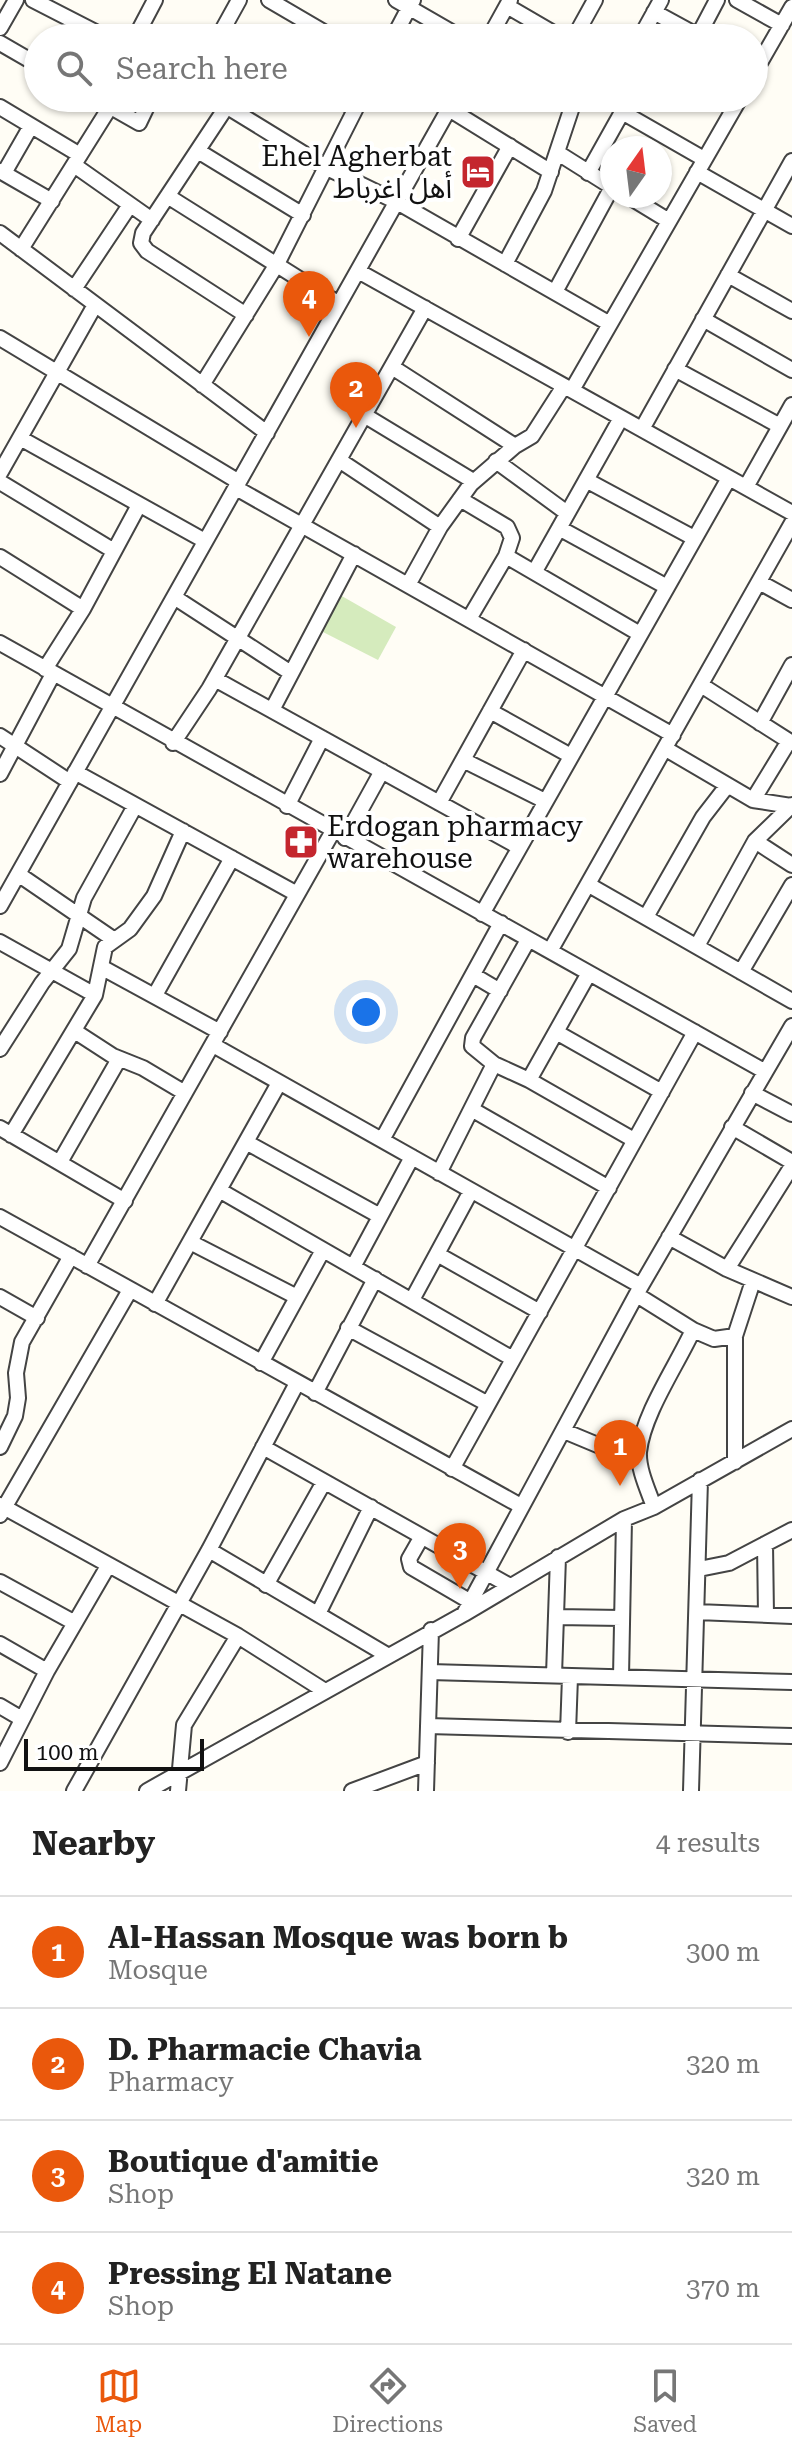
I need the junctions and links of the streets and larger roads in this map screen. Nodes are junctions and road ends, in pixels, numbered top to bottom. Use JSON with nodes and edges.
{"nodes":[{"id":1,"x":16,"y":0,"type":"edge"},
{"id":2,"x":33,"y":0,"type":"edge"},
{"id":3,"x":155,"y":0,"type":"edge"},
{"id":4,"x":239,"y":0,"type":"edge"},
{"id":5,"x":269,"y":0,"type":"edge"},
{"id":6,"x":595,"y":0,"type":"edge"},
{"id":7,"x":717,"y":0,"type":"edge"},
{"id":8,"x":737,"y":0,"type":"edge"},
{"id":9,"x":406,"y":2,"type":"edge"},
{"id":10,"x":509,"y":3,"type":"edge"},
{"id":11,"x":658,"y":6,"type":"edge"},
{"id":12,"x":792,"y":7,"type":"edge"},
{"id":13,"x":80,"y":24,"type":"edge"},
{"id":14,"x":142,"y":24,"type":"edge"},
{"id":15,"x":226,"y":24,"type":"edge"},
{"id":16,"x":310,"y":24,"type":"edge"},
{"id":17,"x":398,"y":24,"type":"edge"},
{"id":18,"x":440,"y":24,"type":"edge"},
{"id":19,"x":497,"y":24,"type":"edge"},
{"id":20,"x":541,"y":24,"type":"edge"},
{"id":21,"x":582,"y":24,"type":"edge"},
{"id":22,"x":648,"y":24,"type":"edge"},
{"id":23,"x":681,"y":24,"type":"edge"},
{"id":24,"x":704,"y":24,"type":"edge"},
{"id":25,"x":782,"y":25,"type":"junction"},
{"id":26,"x":0,"y":28,"type":"edge"},
{"id":27,"x":0,"y":43,"type":"edge"},
{"id":28,"x":768,"y":49,"type":"edge"},
{"id":29,"x":24,"y":57,"type":"edge"},
{"id":30,"x":0,"y":107,"type":"edge"},
{"id":31,"x":107,"y":112,"type":"edge"},
{"id":32,"x":119,"y":112,"type":"edge"},
{"id":33,"x":144,"y":112,"type":"edge"},
{"id":34,"x":216,"y":112,"type":"edge"},
{"id":35,"x":236,"y":112,"type":"edge"},
{"id":36,"x":354,"y":112,"type":"edge"},
{"id":37,"x":448,"y":112,"type":"edge"},
{"id":38,"x":463,"y":112,"type":"edge"},
{"id":39,"x":567,"y":112,"type":"edge"},
{"id":40,"x":622,"y":112,"type":"joint"},
{"id":41,"x":732,"y":112,"type":"edge"},
{"id":42,"x":31,"y":126,"type":"junction"},
{"id":43,"x":510,"y":146,"type":"junction"},
{"id":44,"x":198,"y":151,"type":"junction"},
{"id":45,"x":558,"y":153,"type":"junction"},
{"id":46,"x":77,"y":160,"type":"junction"},
{"id":47,"x":792,"y":161,"type":"edge"},
{"id":48,"x":701,"y":166,"type":"junction"},
{"id":49,"x":327,"y":168,"type":"junction"},
{"id":50,"x":2,"y":172,"type":"edge"},
{"id":51,"x":551,"y":172,"type":"junction"},
{"id":52,"x":588,"y":173,"type":"junction"},
{"id":53,"x":600,"y":180,"type":"edge"},
{"id":54,"x":169,"y":197,"type":"junction"},
{"id":55,"x":52,"y":201,"type":"junction"},
{"id":56,"x":397,"y":202,"type":"junction"},
{"id":57,"x":130,"y":205,"type":"junction"},
{"id":58,"x":601,"y":208,"type":"edge"},
{"id":59,"x":648,"y":208,"type":"edge"},
{"id":60,"x":764,"y":210,"type":"junction"},
{"id":61,"x":303,"y":215,"type":"junction"},
{"id":62,"x":152,"y":220,"type":"junction"},
{"id":63,"x":669,"y":221,"type":"junction"},
{"id":64,"x":792,"y":226,"type":"edge"},
{"id":65,"x":0,"y":233,"type":"edge"},
{"id":66,"x":458,"y":239,"type":"junction"},
{"id":67,"x":21,"y":249,"type":"junction"},
{"id":68,"x":277,"y":264,"type":"junction"},
{"id":69,"x":505,"y":264,"type":"junction"},
{"id":70,"x":358,"y":271,"type":"junction"},
{"id":71,"x":728,"y":275,"type":"junction"},
{"id":72,"x":74,"y":289,"type":"junction"},
{"id":73,"x":555,"y":292,"type":"junction"},
{"id":74,"x":339,"y":304,"type":"junction"},
{"id":75,"x":95,"y":305,"type":"junction"},
{"id":76,"x":425,"y":308,"type":"junction"},
{"id":77,"x":792,"y":311,"type":"edge"},
{"id":78,"x":246,"y":315,"type":"junction"},
{"id":79,"x":703,"y":319,"type":"junction"},
{"id":80,"x":610,"y":324,"type":"junction"},
{"id":81,"x":0,"y":338,"type":"edge"},
{"id":82,"x":392,"y":367,"type":"junction"},
{"id":83,"x":675,"y":369,"type":"junction"},
{"id":84,"x":792,"y":370,"type":"edge"},
{"id":85,"x":57,"y":372,"type":"junction"},
{"id":86,"x":202,"y":385,"type":"junction"},
{"id":87,"x":568,"y":388,"type":"junction"},
{"id":88,"x":792,"y":405,"type":"edge"},
{"id":89,"x":364,"y":415,"type":"junction"},
{"id":90,"x":621,"y":418,"type":"junction"},
{"id":91,"x":780,"y":426,"type":"junction"},
{"id":92,"x":642,"y":429,"type":"junction"},
{"id":93,"x":267,"y":433,"type":"junction"},
{"id":94,"x":20,"y":438,"type":"junction"},
{"id":95,"x":515,"y":446,"type":"junction"},
{"id":96,"x":339,"y":460,"type":"junction"},
{"id":97,"x":496,"y":461,"type":"junction"},
{"id":98,"x":2,"y":464,"type":"edge"},
{"id":99,"x":729,"y":478,"type":"junction"},
{"id":100,"x":586,"y":480,"type":"junction"},
{"id":101,"x":473,"y":481,"type":"junction"},
{"id":102,"x":0,"y":482,"type":"edge"},
{"id":103,"x":237,"y":485,"type":"junction"},
{"id":104,"x":746,"y":487,"type":"junction"},
{"id":105,"x":460,"y":499,"type":"junction"},
{"id":106,"x":139,"y":505,"type":"junction"},
{"id":107,"x":567,"y":513,"type":"junction"},
{"id":108,"x":792,"y":513,"type":"edge"},
{"id":109,"x":792,"y":523,"type":"edge"},
{"id":110,"x":302,"y":525,"type":"junction"},
{"id":111,"x":440,"y":527,"type":"junction"},
{"id":112,"x":559,"y":528,"type":"junction"},
{"id":113,"x":694,"y":538,"type":"junction"},
{"id":114,"x":205,"y":541,"type":"junction"},
{"id":115,"x":114,"y":551,"type":"junction"},
{"id":116,"x":354,"y":554,"type":"junction"},
{"id":117,"x":506,"y":556,"type":"junction"},
{"id":118,"x":0,"y":557,"type":"edge"},
{"id":119,"x":535,"y":571,"type":"junction"},
{"id":120,"x":759,"y":582,"type":"junction"},
{"id":121,"x":408,"y":585,"type":"junction"},
{"id":122,"x":667,"y":587,"type":"junction"},
{"id":123,"x":174,"y":597,"type":"junction"},
{"id":124,"x":792,"y":600,"type":"edge"},
{"id":125,"x":83,"y":609,"type":"junction"},
{"id":126,"x":469,"y":619,"type":"junction"},
{"id":127,"x":640,"y":634,"type":"junction"},
{"id":128,"x":238,"y":637,"type":"junction"},
{"id":129,"x":0,"y":643,"type":"edge"},
{"id":130,"x":524,"y":650,"type":"junction"},
{"id":131,"x":792,"y":665,"type":"edge"},
{"id":132,"x":49,"y":672,"type":"junction"},
{"id":133,"x":291,"y":673,"type":"junction"},
{"id":134,"x":215,"y":679,"type":"junction"},
{"id":135,"x":701,"y":685,"type":"junction"},
{"id":136,"x":605,"y":696,"type":"junction"},
{"id":137,"x":111,"y":709,"type":"junction"},
{"id":138,"x":272,"y":710,"type":"junction"},
{"id":139,"x":490,"y":711,"type":"junction"},
{"id":140,"x":760,"y":723,"type":"junction"},
{"id":141,"x":673,"y":735,"type":"junction"},
{"id":142,"x":0,"y":736,"type":"edge"},
{"id":143,"x":322,"y":738,"type":"junction"},
{"id":144,"x":790,"y":742,"type":"edge"},
{"id":145,"x":173,"y":743,"type":"junction"},
{"id":146,"x":17,"y":747,"type":"junction"},
{"id":147,"x":666,"y":749,"type":"junction"},
{"id":148,"x":571,"y":756,"type":"junction"},
{"id":149,"x":463,"y":760,"type":"junction"},
{"id":150,"x":382,"y":771,"type":"junction"},
{"id":151,"x":0,"y":774,"type":"edge"},
{"id":152,"x":73,"y":777,"type":"junction"},
{"id":153,"x":727,"y":786,"type":"junction"},
{"id":154,"x":753,"y":800,"type":"junction"},
{"id":155,"x":545,"y":801,"type":"junction"},
{"id":156,"x":439,"y":803,"type":"junction"},
{"id":157,"x":135,"y":806,"type":"junction"},
{"id":158,"x":287,"y":806,"type":"junction"},
{"id":159,"x":791,"y":806,"type":"edge"},
{"id":160,"x":183,"y":831,"type":"junction"},
{"id":161,"x":339,"y":835,"type":"junction"},
{"id":162,"x":755,"y":841,"type":"junction"},
{"id":163,"x":519,"y":847,"type":"junction"},
{"id":164,"x":232,"y":858,"type":"junction"},
{"id":165,"x":792,"y":865,"type":"edge"},
{"id":166,"x":18,"y":874,"type":"junction"},
{"id":167,"x":589,"y":885,"type":"junction"},
{"id":168,"x":792,"y":885,"type":"edge"},
{"id":169,"x":297,"y":894,"type":"junction"},
{"id":170,"x":0,"y":905,"type":"edge"},
{"id":171,"x":482,"y":914,"type":"junction"},
{"id":172,"x":81,"y":917,"type":"junction"},
{"id":173,"x":646,"y":917,"type":"junction"},
{"id":174,"x":501,"y":923,"type":"junction"},
{"id":175,"x":113,"y":939,"type":"junction"},
{"id":176,"x":528,"y":940,"type":"junction"},
{"id":177,"x":0,"y":942,"type":"edge"},
{"id":178,"x":697,"y":946,"type":"junction"},
{"id":179,"x":550,"y":951,"type":"junction"},
{"id":180,"x":101,"y":967,"type":"junction"},
{"id":181,"x":51,"y":971,"type":"junction"},
{"id":182,"x":741,"y":972,"type":"junction"},
{"id":183,"x":589,"y":973,"type":"junction"},
{"id":184,"x":473,"y":975,"type":"junction"},
{"id":185,"x":500,"y":991,"type":"junction"},
{"id":186,"x":95,"y":995,"type":"junction"},
{"id":187,"x":155,"y":995,"type":"junction"},
{"id":188,"x":792,"y":1001,"type":"edge"},
{"id":189,"x":792,"y":1026,"type":"edge"},
{"id":190,"x":76,"y":1032,"type":"junction"},
{"id":191,"x":556,"y":1032,"type":"junction"},
{"id":192,"x":695,"y":1032,"type":"junction"},
{"id":193,"x":216,"y":1039,"type":"junction"},
{"id":194,"x":0,"y":1049,"type":"edge"},
{"id":195,"x":119,"y":1059,"type":"junction"},
{"id":196,"x":494,"y":1064,"type":"junction"},
{"id":197,"x":764,"y":1071,"type":"junction"},
{"id":198,"x":529,"y":1080,"type":"junction"},
{"id":199,"x":279,"y":1083,"type":"junction"},
{"id":200,"x":662,"y":1092,"type":"junction"},
{"id":201,"x":185,"y":1093,"type":"junction"},
{"id":202,"x":752,"y":1093,"type":"junction"},
{"id":203,"x":473,"y":1110,"type":"junction"},
{"id":204,"x":792,"y":1114,"type":"edge"},
{"id":205,"x":732,"y":1127,"type":"junction"},
{"id":206,"x":5,"y":1131,"type":"edge"},
{"id":207,"x":382,"y":1140,"type":"junction"},
{"id":208,"x":634,"y":1140,"type":"junction"},
{"id":209,"x":246,"y":1142,"type":"junction"},
{"id":210,"x":412,"y":1157,"type":"junction"},
{"id":211,"x":60,"y":1162,"type":"junction"},
{"id":212,"x":792,"y":1164,"type":"edge"},
{"id":213,"x":439,"y":1173,"type":"junction"},
{"id":214,"x":609,"y":1188,"type":"junction"},
{"id":215,"x":219,"y":1190,"type":"junction"},
{"id":216,"x":471,"y":1191,"type":"junction"},
{"id":217,"x":125,"y":1201,"type":"junction"},
{"id":218,"x":380,"y":1216,"type":"junction"},
{"id":219,"x":0,"y":1217,"type":"edge"},
{"id":220,"x":669,"y":1237,"type":"junction"},
{"id":221,"x":190,"y":1242,"type":"junction"},
{"id":222,"x":575,"y":1249,"type":"junction"},
{"id":223,"x":323,"y":1250,"type":"junction"},
{"id":224,"x":437,"y":1254,"type":"junction"},
{"id":225,"x":71,"y":1256,"type":"junction"},
{"id":226,"x":87,"y":1266,"type":"junction"},
{"id":227,"x":353,"y":1267,"type":"junction"},
{"id":228,"x":727,"y":1269,"type":"junction"},
{"id":229,"x":375,"y":1279,"type":"junction"},
{"id":230,"x":753,"y":1281,"type":"junction"},
{"id":231,"x":130,"y":1290,"type":"junction"},
{"id":232,"x":639,"y":1291,"type":"junction"},
{"id":233,"x":790,"y":1292,"type":"edge"},
{"id":234,"x":0,"y":1297,"type":"edge"},
{"id":235,"x":297,"y":1297,"type":"junction"},
{"id":236,"x":412,"y":1300,"type":"junction"},
{"id":237,"x":155,"y":1304,"type":"junction"},
{"id":238,"x":540,"y":1312,"type":"junction"},
{"id":239,"x":37,"y":1318,"type":"junction"},
{"id":240,"x":348,"y":1328,"type":"junction"},
{"id":241,"x":693,"y":1330,"type":"junction"},
{"id":242,"x":735,"y":1336,"type":"junction"},
{"id":243,"x":513,"y":1359,"type":"junction"},
{"id":244,"x":261,"y":1363,"type":"junction"},
{"id":245,"x":0,"y":1364,"type":"edge"},
{"id":246,"x":16,"y":1373,"type":"junction"},
{"id":247,"x":297,"y":1383,"type":"junction"},
{"id":248,"x":315,"y":1393,"type":"junction"},
{"id":249,"x":488,"y":1404,"type":"junction"},
{"id":250,"x":792,"y":1429,"type":"edge"},
{"id":251,"x":564,"y":1431,"type":"junction"},
{"id":252,"x":0,"y":1447,"type":"edge"},
{"id":253,"x":263,"y":1447,"type":"junction"},
{"id":254,"x":639,"y":1453,"type":"junction"},
{"id":255,"x":735,"y":1462,"type":"junction"},
{"id":256,"x":452,"y":1469,"type":"junction"},
{"id":257,"x":700,"y":1480,"type":"junction"},
{"id":258,"x":324,"y":1482,"type":"junction"},
{"id":259,"x":521,"y":1506,"type":"junction"},
{"id":260,"x":371,"y":1507,"type":"junction"},
{"id":261,"x":654,"y":1507,"type":"junction"},
{"id":262,"x":2,"y":1509,"type":"edge"},
{"id":263,"x":624,"y":1519,"type":"junction"},
{"id":264,"x":792,"y":1530,"type":"edge"},
{"id":265,"x":421,"y":1538,"type":"junction"},
{"id":266,"x":765,"y":1544,"type":"junction"},
{"id":267,"x":209,"y":1550,"type":"junction"},
{"id":268,"x":558,"y":1557,"type":"junction"},
{"id":269,"x":108,"y":1566,"type":"junction"},
{"id":270,"x":699,"y":1569,"type":"junction"},
{"id":271,"x":488,"y":1574,"type":"junction"},
{"id":272,"x":0,"y":1582,"type":"edge"},
{"id":273,"x":266,"y":1585,"type":"junction"},
{"id":274,"x":510,"y":1586,"type":"junction"},
{"id":275,"x":179,"y":1604,"type":"junction"},
{"id":276,"x":468,"y":1608,"type":"junction"},
{"id":277,"x":697,"y":1612,"type":"junction"},
{"id":278,"x":318,"y":1614,"type":"junction"},
{"id":279,"x":766,"y":1615,"type":"junction"},
{"id":280,"x":792,"y":1616,"type":"edge"},
{"id":281,"x":556,"y":1617,"type":"junction"},
{"id":282,"x":622,"y":1618,"type":"junction"},
{"id":283,"x":75,"y":1623,"type":"junction"},
{"id":284,"x":431,"y":1630,"type":"junction"},
{"id":285,"x":238,"y":1636,"type":"junction"},
{"id":286,"x":0,"y":1644,"type":"edge"},
{"id":287,"x":387,"y":1655,"type":"junction"},
{"id":288,"x":47,"y":1671,"type":"junction"},
{"id":289,"x":430,"y":1672,"type":"junction"},
{"id":290,"x":554,"y":1675,"type":"junction"},
{"id":291,"x":570,"y":1677,"type":"junction"},
{"id":292,"x":621,"y":1677,"type":"junction"},
{"id":293,"x":695,"y":1679,"type":"junction"},
{"id":294,"x":792,"y":1682,"type":"edge"},
{"id":295,"x":325,"y":1691,"type":"junction"},
{"id":296,"x":0,"y":1706,"type":"edge"},
{"id":297,"x":22,"y":1719,"type":"junction"},
{"id":298,"x":428,"y":1726,"type":"junction"},
{"id":299,"x":568,"y":1732,"type":"junction"},
{"id":300,"x":692,"y":1734,"type":"junction"},
{"id":301,"x":792,"y":1736,"type":"edge"},
{"id":302,"x":0,"y":1763,"type":"edge"},
{"id":303,"x":427,"y":1763,"type":"junction"},
{"id":304,"x":178,"y":1773,"type":"junction"},
{"id":305,"x":74,"y":1791,"type":"edge"},
{"id":306,"x":147,"y":1791,"type":"edge"},
{"id":307,"x":178,"y":1791,"type":"edge"},
{"id":308,"x":352,"y":1791,"type":"edge"},
{"id":309,"x":426,"y":1791,"type":"edge"},
{"id":310,"x":691,"y":1791,"type":"edge"}],
"edges":[{"from":1,"to":26,"type":"street"},
{"from":2,"to":13,"type":"street"},
{"from":3,"to":14,"type":"street"},
{"from":4,"to":15,"type":"street"},
{"from":5,"to":16,"type":"street"},
{"from":6,"to":21,"type":"street"},
{"from":7,"to":24,"type":"street"},
{"from":8,"to":25,"type":"street"},
{"from":9,"to":17,"type":"street"},
{"from":9,"to":18,"type":"street"},
{"from":10,"to":19,"type":"street"},
{"from":10,"to":20,"type":"street"},
{"from":11,"to":22,"type":"street"},
{"from":11,"to":23,"type":"street"},
{"from":12,"to":25,"type":"street"},
{"from":25,"to":28,"type":"street"},
{"from":27,"to":29,"type":"street"},
{"from":30,"to":42,"type":"street"},
{"from":31,"to":46,"type":"street"},
{"from":32,"to":33,"type":"street"},
{"from":34,"to":44,"type":"street"},
{"from":35,"to":49,"type":"street"},
{"from":36,"to":49,"type":"street"},
{"from":37,"to":56,"type":"street"},
{"from":38,"to":43,"type":"street"},
{"from":39,"to":45,"type":"street"},
{"from":40,"to":48,"type":"street"},
{"from":40,"to":52,"type":"street"},
{"from":41,"to":48,"type":"street"},
{"from":42,"to":46,"type":"street"},
{"from":42,"to":50,"type":"street"},
{"from":43,"to":51,"type":"street"},
{"from":43,"to":66,"type":"street"},
{"from":44,"to":54,"type":"street"},
{"from":44,"to":61,"type":"street"},
{"from":45,"to":51,"type":"street"},
{"from":45,"to":52,"type":"street"},
{"from":46,"to":55,"type":"street"},
{"from":46,"to":57,"type":"street"},
{"from":47,"to":60,"type":"street"},
{"from":48,"to":60,"type":"street"},
{"from":48,"to":63,"type":"street"},
{"from":49,"to":56,"type":"street"},
{"from":49,"to":61,"type":"street"},
{"from":50,"to":55,"type":"street"},
{"from":51,"to":69,"type":"street"},
{"from":52,"to":53,"type":"street"},
{"from":54,"to":62,"type":"street"},
{"from":54,"to":68,"type":"street"},
{"from":55,"to":67,"type":"street"},
{"from":56,"to":66,"type":"street"},
{"from":56,"to":70,"type":"street"},
{"from":57,"to":62,"type":"street"},
{"from":57,"to":72,"type":"street"},
{"from":58,"to":73,"type":"street"},
{"from":59,"to":63,"type":"street"},
{"from":60,"to":64,"type":"street"},
{"from":60,"to":71,"type":"street"},
{"from":61,"to":68,"type":"street"},
{"from":62,"to":78,"type":"street"},
{"from":63,"to":80,"type":"street"},
{"from":65,"to":67,"type":"street"},
{"from":66,"to":69,"type":"street"},
{"from":67,"to":72,"type":"street"},
{"from":68,"to":74,"type":"street"},
{"from":68,"to":78,"type":"street"},
{"from":69,"to":73,"type":"street"},
{"from":70,"to":74,"type":"street"},
{"from":70,"to":76,"type":"street"},
{"from":71,"to":77,"type":"street"},
{"from":71,"to":79,"type":"street"},
{"from":72,"to":75,"type":"street"},
{"from":73,"to":80,"type":"street"},
{"from":74,"to":93,"type":"street"},
{"from":75,"to":85,"type":"street"},
{"from":75,"to":86,"type":"street"},
{"from":76,"to":82,"type":"street"},
{"from":76,"to":87,"type":"street"},
{"from":78,"to":86,"type":"street"},
{"from":79,"to":83,"type":"street"},
{"from":79,"to":84,"type":"street"},
{"from":80,"to":87,"type":"street"},
{"from":81,"to":85,"type":"street"},
{"from":82,"to":89,"type":"street"},
{"from":82,"to":95,"type":"street"},
{"from":83,"to":91,"type":"street"},
{"from":83,"to":92,"type":"street"},
{"from":85,"to":94,"type":"street"},
{"from":85,"to":103,"type":"street"},
{"from":86,"to":93,"type":"street"},
{"from":87,"to":90,"type":"street"},
{"from":87,"to":95,"type":"street"},
{"from":88,"to":91,"type":"street"},
{"from":89,"to":96,"type":"street"},
{"from":89,"to":101,"type":"street"},
{"from":90,"to":92,"type":"street"},
{"from":90,"to":100,"type":"street"},
{"from":91,"to":104,"type":"street"},
{"from":92,"to":99,"type":"street"},
{"from":93,"to":103,"type":"street"},
{"from":94,"to":98,"type":"street"},
{"from":94,"to":106,"type":"street"},
{"from":95,"to":97,"type":"street"},
{"from":96,"to":110,"type":"street"},
{"from":96,"to":111,"type":"street"},
{"from":97,"to":101,"type":"street"},
{"from":97,"to":107,"type":"street"},
{"from":99,"to":104,"type":"street"},
{"from":99,"to":113,"type":"street"},
{"from":100,"to":107,"type":"street"},
{"from":100,"to":113,"type":"street"},
{"from":101,"to":105,"type":"street"},
{"from":102,"to":115,"type":"street"},
{"from":103,"to":110,"type":"street"},
{"from":103,"to":114,"type":"street"},
{"from":104,"to":108,"type":"street"},
{"from":105,"to":111,"type":"street"},
{"from":105,"to":117,"type":"street"},
{"from":106,"to":114,"type":"street"},
{"from":106,"to":115,"type":"street"},
{"from":107,"to":112,"type":"street"},
{"from":109,"to":120,"type":"street"},
{"from":110,"to":116,"type":"street"},
{"from":110,"to":128,"type":"street"},
{"from":111,"to":121,"type":"street"},
{"from":112,"to":119,"type":"street"},
{"from":112,"to":122,"type":"street"},
{"from":113,"to":122,"type":"street"},
{"from":114,"to":123,"type":"street"},
{"from":115,"to":125,"type":"street"},
{"from":116,"to":121,"type":"street"},
{"from":116,"to":133,"type":"street"},
{"from":117,"to":119,"type":"street"},
{"from":117,"to":126,"type":"street"},
{"from":118,"to":125,"type":"street"},
{"from":119,"to":127,"type":"street"},
{"from":120,"to":124,"type":"street"},
{"from":120,"to":135,"type":"street"},
{"from":121,"to":126,"type":"street"},
{"from":122,"to":127,"type":"street"},
{"from":123,"to":128,"type":"street"},
{"from":123,"to":137,"type":"street"},
{"from":125,"to":132,"type":"street"},
{"from":126,"to":130,"type":"street"},
{"from":127,"to":136,"type":"street"},
{"from":128,"to":133,"type":"street"},
{"from":128,"to":134,"type":"street"},
{"from":129,"to":132,"type":"street"},
{"from":130,"to":136,"type":"street"},
{"from":130,"to":139,"type":"street"},
{"from":131,"to":140,"type":"street"},
{"from":132,"to":137,"type":"street"},
{"from":132,"to":146,"type":"street"},
{"from":133,"to":138,"type":"street"},
{"from":134,"to":138,"type":"street"},
{"from":134,"to":145,"type":"street"},
{"from":135,"to":140,"type":"street"},
{"from":135,"to":141,"type":"street"},
{"from":136,"to":141,"type":"street"},
{"from":136,"to":148,"type":"street"},
{"from":137,"to":145,"type":"street"},
{"from":137,"to":152,"type":"street"},
{"from":138,"to":143,"type":"street"},
{"from":139,"to":148,"type":"street"},
{"from":139,"to":149,"type":"street"},
{"from":140,"to":144,"type":"street"},
{"from":141,"to":147,"type":"street"},
{"from":142,"to":146,"type":"street"},
{"from":143,"to":150,"type":"street"},
{"from":143,"to":158,"type":"street"},
{"from":144,"to":154,"type":"street"},
{"from":145,"to":158,"type":"street"},
{"from":146,"to":151,"type":"street"},
{"from":146,"to":152,"type":"street"},
{"from":147,"to":153,"type":"street"},
{"from":147,"to":167,"type":"street"},
{"from":148,"to":155,"type":"street"},
{"from":149,"to":155,"type":"street"},
{"from":149,"to":156,"type":"street"},
{"from":150,"to":156,"type":"street"},
{"from":150,"to":161,"type":"street"},
{"from":152,"to":157,"type":"street"},
{"from":152,"to":166,"type":"street"},
{"from":153,"to":154,"type":"street"},
{"from":153,"to":173,"type":"street"},
{"from":154,"to":159,"type":"street"},
{"from":155,"to":163,"type":"street"},
{"from":156,"to":163,"type":"street"},
{"from":157,"to":160,"type":"street"},
{"from":157,"to":172,"type":"street"},
{"from":158,"to":161,"type":"street"},
{"from":159,"to":162,"type":"street"},
{"from":160,"to":164,"type":"street"},
{"from":160,"to":175,"type":"street"},
{"from":161,"to":169,"type":"street"},
{"from":161,"to":171,"type":"street"},
{"from":162,"to":165,"type":"street"},
{"from":162,"to":178,"type":"street"},
{"from":163,"to":171,"type":"street"},
{"from":164,"to":169,"type":"street"},
{"from":164,"to":187,"type":"street"},
{"from":166,"to":170,"type":"street"},
{"from":166,"to":172,"type":"street"},
{"from":167,"to":173,"type":"street"},
{"from":167,"to":179,"type":"street"},
{"from":168,"to":182,"type":"street"},
{"from":169,"to":193,"type":"street"},
{"from":171,"to":174,"type":"street"},
{"from":172,"to":175,"type":"street"},
{"from":172,"to":181,"type":"street"},
{"from":173,"to":178,"type":"street"},
{"from":174,"to":176,"type":"street"},
{"from":174,"to":184,"type":"street"},
{"from":175,"to":180,"type":"street"},
{"from":176,"to":179,"type":"street"},
{"from":176,"to":185,"type":"street"},
{"from":177,"to":181,"type":"street"},
{"from":178,"to":182,"type":"street"},
{"from":179,"to":183,"type":"street"},
{"from":180,"to":186,"type":"street"},
{"from":180,"to":187,"type":"street"},
{"from":181,"to":186,"type":"street"},
{"from":181,"to":194,"type":"street"},
{"from":182,"to":188,"type":"street"},
{"from":183,"to":191,"type":"street"},
{"from":183,"to":192,"type":"street"},
{"from":184,"to":185,"type":"street"},
{"from":184,"to":207,"type":"street"},
{"from":185,"to":196,"type":"street"},
{"from":186,"to":190,"type":"street"},
{"from":187,"to":193,"type":"street"},
{"from":189,"to":197,"type":"street"},
{"from":190,"to":195,"type":"street"},
{"from":190,"to":206,"type":"street"},
{"from":191,"to":198,"type":"street"},
{"from":191,"to":200,"type":"street"},
{"from":192,"to":197,"type":"street"},
{"from":192,"to":200,"type":"street"},
{"from":193,"to":199,"type":"street"},
{"from":193,"to":201,"type":"street"},
{"from":195,"to":201,"type":"street"},
{"from":195,"to":211,"type":"street"},
{"from":196,"to":198,"type":"street"},
{"from":196,"to":203,"type":"street"},
{"from":197,"to":202,"type":"street"},
{"from":198,"to":208,"type":"street"},
{"from":199,"to":207,"type":"street"},
{"from":199,"to":209,"type":"street"},
{"from":200,"to":208,"type":"street"},
{"from":201,"to":217,"type":"street"},
{"from":202,"to":204,"type":"street"},
{"from":202,"to":205,"type":"street"},
{"from":203,"to":213,"type":"street"},
{"from":203,"to":214,"type":"street"},
{"from":205,"to":212,"type":"street"},
{"from":205,"to":220,"type":"street"},
{"from":206,"to":211,"type":"street"},
{"from":207,"to":210,"type":"street"},
{"from":208,"to":214,"type":"street"},
{"from":209,"to":215,"type":"street"},
{"from":209,"to":218,"type":"street"},
{"from":210,"to":213,"type":"street"},
{"from":210,"to":218,"type":"street"},
{"from":211,"to":217,"type":"street"},
{"from":212,"to":228,"type":"street"},
{"from":213,"to":216,"type":"street"},
{"from":214,"to":222,"type":"street"},
{"from":215,"to":221,"type":"street"},
{"from":215,"to":223,"type":"street"},
{"from":216,"to":222,"type":"street"},
{"from":216,"to":224,"type":"street"},
{"from":217,"to":226,"type":"street"},
{"from":218,"to":227,"type":"street"},
{"from":219,"to":225,"type":"street"},
{"from":220,"to":228,"type":"street"},
{"from":220,"to":232,"type":"street"},
{"from":221,"to":235,"type":"street"},
{"from":221,"to":237,"type":"street"},
{"from":222,"to":232,"type":"street"},
{"from":222,"to":238,"type":"street"},
{"from":223,"to":227,"type":"street"},
{"from":223,"to":235,"type":"street"},
{"from":224,"to":236,"type":"street"},
{"from":224,"to":238,"type":"street"},
{"from":225,"to":226,"type":"street"},
{"from":225,"to":239,"type":"street"},
{"from":226,"to":231,"type":"street"},
{"from":227,"to":229,"type":"street"},
{"from":228,"to":230,"type":"street"},
{"from":229,"to":236,"type":"street"},
{"from":229,"to":240,"type":"street"},
{"from":230,"to":233,"type":"street"},
{"from":230,"to":242,"type":"street"},
{"from":231,"to":237,"type":"street"},
{"from":231,"to":262,"type":"street"},
{"from":232,"to":241,"type":"street"},
{"from":232,"to":251,"type":"street"},
{"from":234,"to":239,"type":"street"},
{"from":235,"to":244,"type":"street"},
{"from":236,"to":243,"type":"street"},
{"from":237,"to":244,"type":"street"},
{"from":238,"to":243,"type":"street"},
{"from":239,"to":246,"type":"street"},
{"from":240,"to":248,"type":"street"},
{"from":240,"to":249,"type":"street"},
{"from":241,"to":242,"type":"street"},
{"from":241,"to":254,"type":"street"},
{"from":242,"to":255,"type":"street"},
{"from":243,"to":249,"type":"street"},
{"from":244,"to":247,"type":"street"},
{"from":245,"to":246,"type":"street"},
{"from":246,"to":252,"type":"street"},
{"from":247,"to":248,"type":"street"},
{"from":247,"to":253,"type":"street"},
{"from":248,"to":256,"type":"street"},
{"from":249,"to":256,"type":"street"},
{"from":250,"to":255,"type":"street"},
{"from":251,"to":254,"type":"street"},
{"from":251,"to":259,"type":"street"},
{"from":253,"to":258,"type":"street"},
{"from":253,"to":267,"type":"street"},
{"from":254,"to":261,"type":"street"},
{"from":255,"to":257,"type":"street"},
{"from":256,"to":259,"type":"street"},
{"from":257,"to":261,"type":"street"},
{"from":257,"to":270,"type":"street"},
{"from":258,"to":260,"type":"street"},
{"from":258,"to":273,"type":"street"},
{"from":259,"to":271,"type":"street"},
{"from":260,"to":265,"type":"street"},
{"from":260,"to":278,"type":"street"},
{"from":261,"to":263,"type":"street"},
{"from":262,"to":269,"type":"street"},
{"from":263,"to":268,"type":"street"},
{"from":263,"to":282,"type":"street"},
{"from":264,"to":266,"type":"street"},
{"from":265,"to":271,"type":"street"},
{"from":265,"to":276,"type":"street"},
{"from":266,"to":270,"type":"street"},
{"from":266,"to":279,"type":"street"},
{"from":267,"to":273,"type":"street"},
{"from":267,"to":275,"type":"street"},
{"from":268,"to":274,"type":"street"},
{"from":268,"to":281,"type":"street"},
{"from":269,"to":275,"type":"street"},
{"from":269,"to":283,"type":"street"},
{"from":270,"to":277,"type":"street"},
{"from":271,"to":274,"type":"street"},
{"from":271,"to":276,"type":"street"},
{"from":272,"to":283,"type":"street"},
{"from":273,"to":278,"type":"street"},
{"from":274,"to":276,"type":"street"},
{"from":275,"to":285,"type":"street"},
{"from":275,"to":305,"type":"street"},
{"from":276,"to":284,"type":"street"},
{"from":277,"to":279,"type":"street"},
{"from":277,"to":293,"type":"street"},
{"from":278,"to":287,"type":"street"},
{"from":279,"to":280,"type":"street"},
{"from":281,"to":282,"type":"street"},
{"from":281,"to":290,"type":"street"},
{"from":282,"to":292,"type":"street"},
{"from":283,"to":288,"type":"street"},
{"from":284,"to":287,"type":"street"},
{"from":284,"to":289,"type":"street"},
{"from":285,"to":295,"type":"street"},
{"from":285,"to":304,"type":"street"},
{"from":286,"to":288,"type":"street"},
{"from":287,"to":295,"type":"street"},
{"from":288,"to":297,"type":"street"},
{"from":289,"to":290,"type":"street"},
{"from":289,"to":298,"type":"street"},
{"from":290,"to":291,"type":"street"},
{"from":291,"to":292,"type":"street"},
{"from":291,"to":299,"type":"street"},
{"from":292,"to":293,"type":"street"},
{"from":293,"to":294,"type":"street"},
{"from":293,"to":300,"type":"street"},
{"from":295,"to":304,"type":"street"},
{"from":296,"to":297,"type":"street"},
{"from":297,"to":302,"type":"street"},
{"from":298,"to":299,"type":"street"},
{"from":298,"to":303,"type":"street"},
{"from":299,"to":300,"type":"street"},
{"from":300,"to":301,"type":"street"},
{"from":300,"to":310,"type":"street"},
{"from":303,"to":308,"type":"street"},
{"from":303,"to":309,"type":"street"},
{"from":304,"to":306,"type":"street"},
{"from":304,"to":307,"type":"street"}]}
